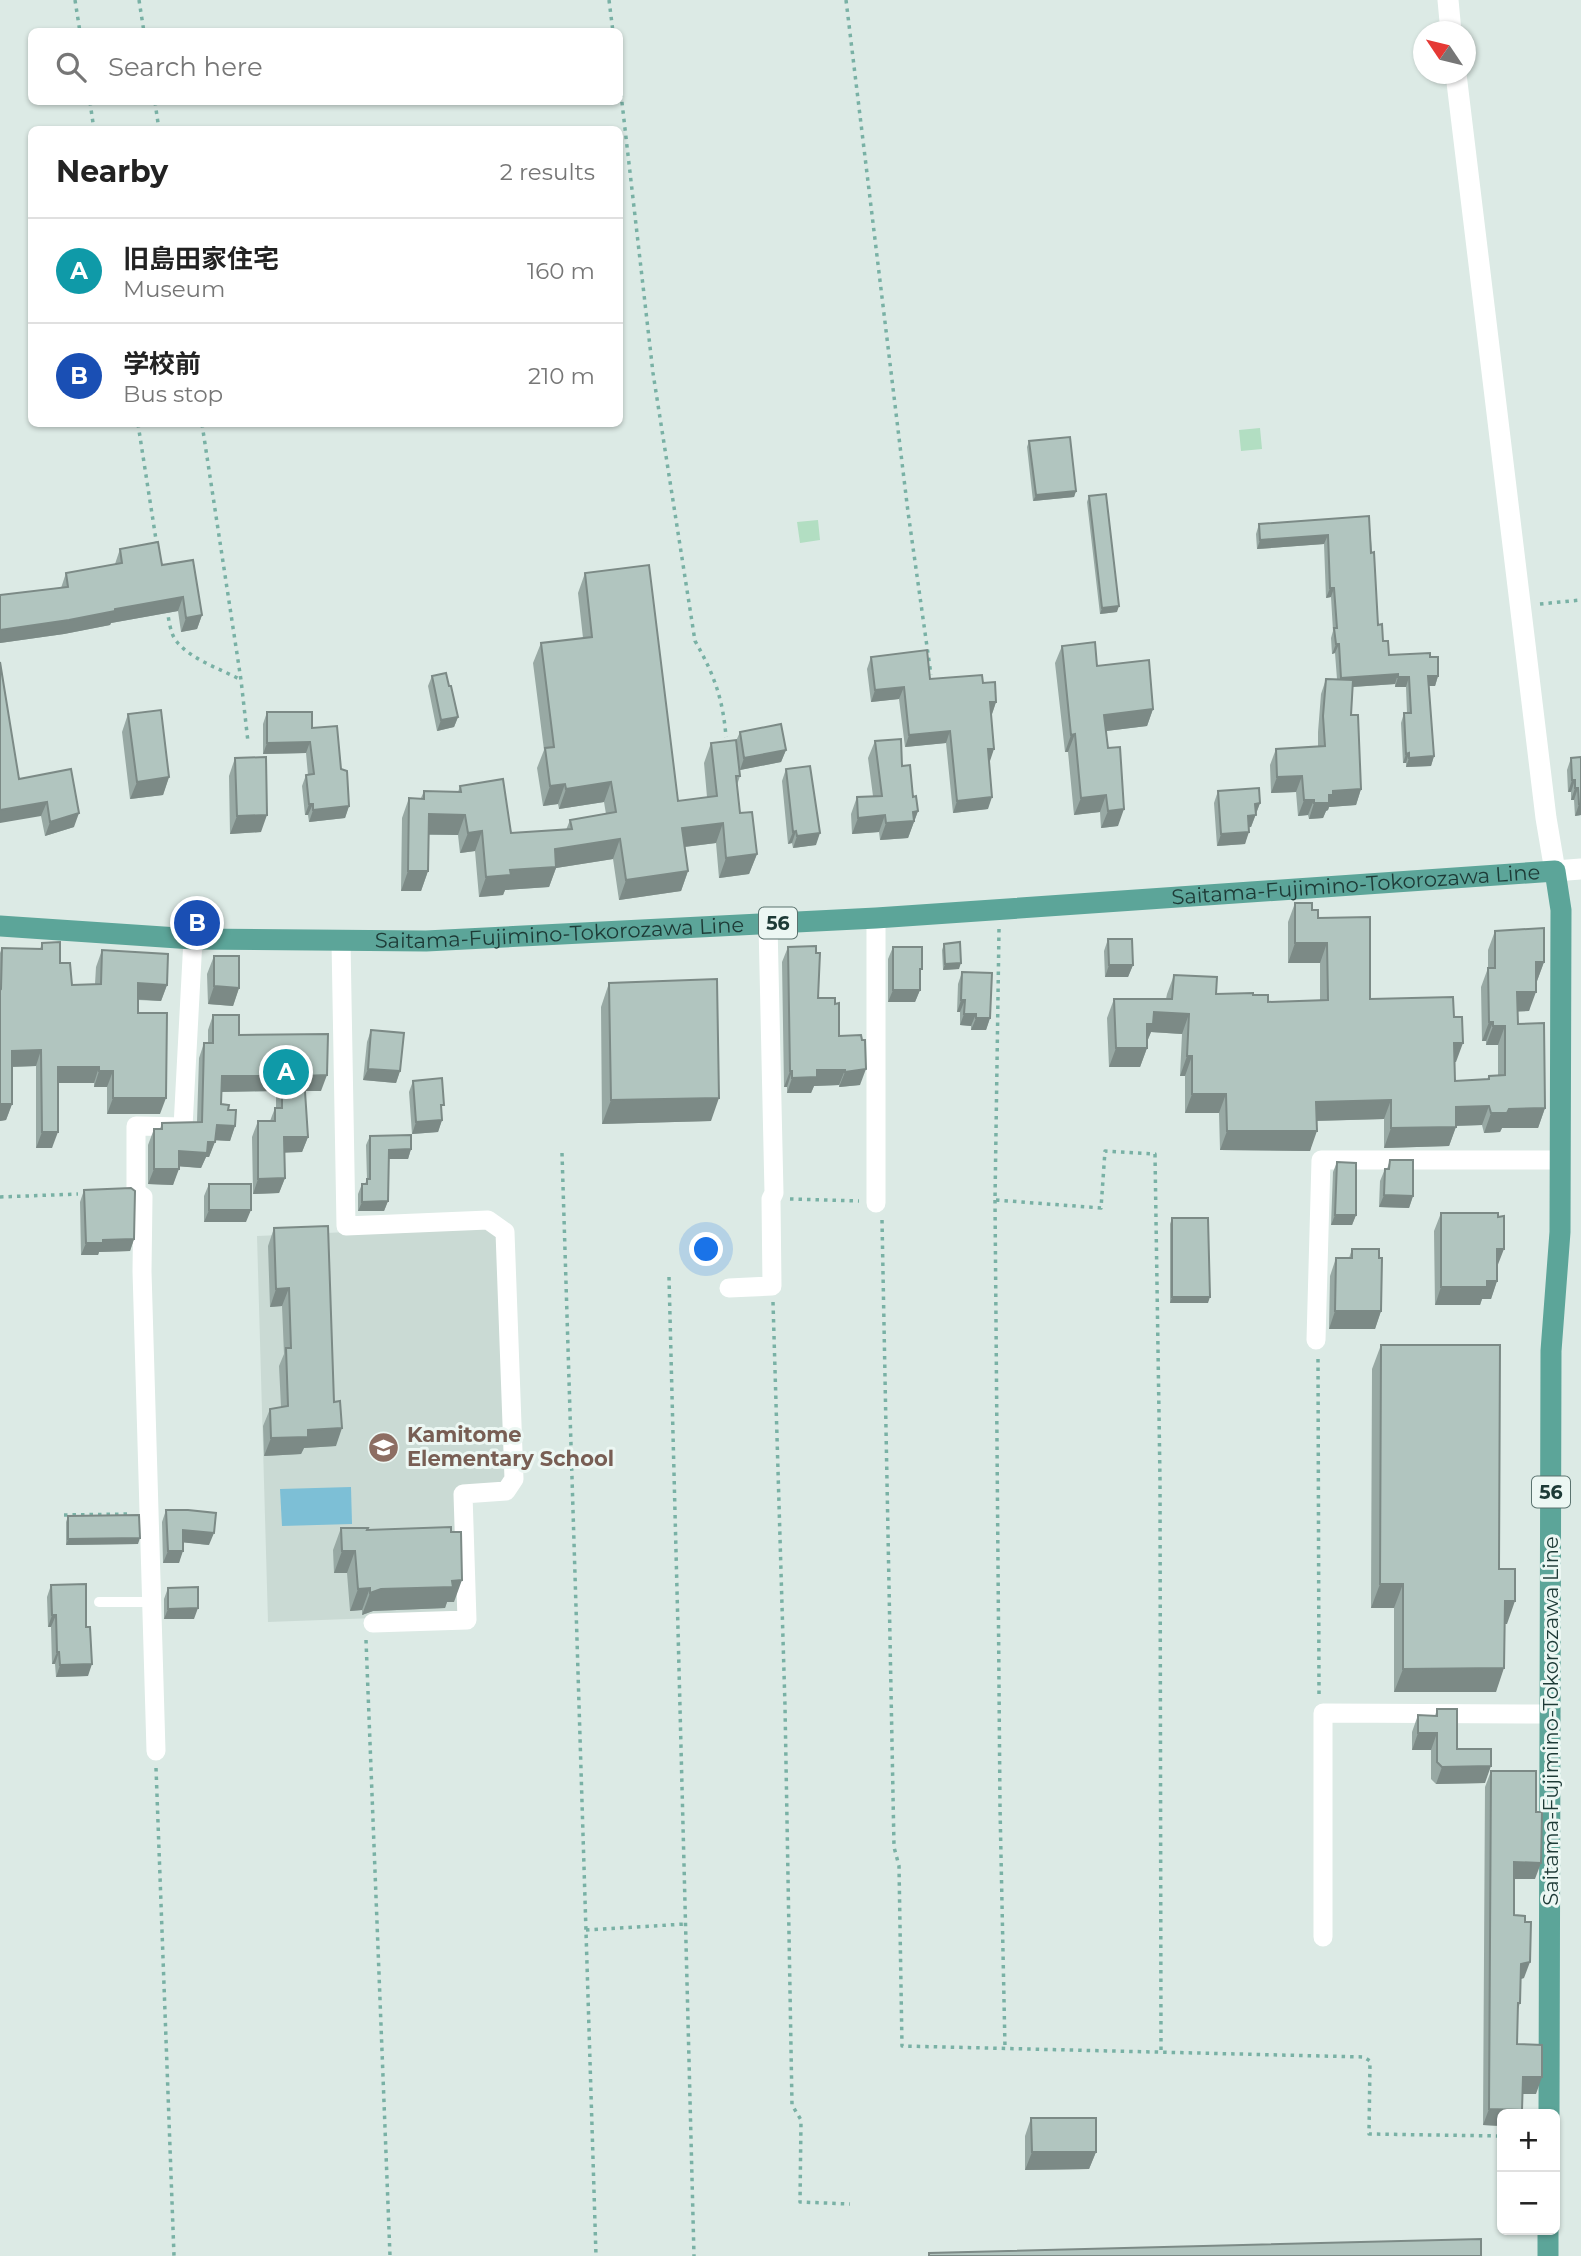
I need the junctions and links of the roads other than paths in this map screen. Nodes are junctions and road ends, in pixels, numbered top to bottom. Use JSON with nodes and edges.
{"nodes":[{"id":1,"x":1448,"y":0,"type":"edge"},
{"id":2,"x":1450,"y":21,"type":"edge"},
{"id":3,"x":1457,"y":84,"type":"edge"},
{"id":4,"x":1581,"y":869,"type":"edge"},
{"id":5,"x":1555,"y":871,"type":"junction"},
{"id":6,"x":876,"y":918,"type":"junction"},
{"id":7,"x":768,"y":924,"type":"junction"},
{"id":8,"x":0,"y":926,"type":"edge"},
{"id":9,"x":193,"y":939,"type":"junction"},
{"id":10,"x":341,"y":941,"type":"junction"},
{"id":11,"x":1560,"y":1160,"type":"junction"},
{"id":12,"x":876,"y":1203,"type":"road end"},
{"id":13,"x":729,"y":1288,"type":"dead end"},
{"id":14,"x":1316,"y":1340,"type":"road end"},
{"id":15,"x":99,"y":1602,"type":"dead end"},
{"id":16,"x":153,"y":1602,"type":"junction"},
{"id":17,"x":373,"y":1623,"type":"road end"},
{"id":18,"x":1551,"y":1714,"type":"junction"},
{"id":19,"x":156,"y":1751,"type":"road end"},
{"id":20,"x":1323,"y":1937,"type":"dead end"},
{"id":21,"x":1549,"y":2109,"type":"edge"},
{"id":22,"x":1548,"y":2235,"type":"edge"},
{"id":23,"x":1548,"y":2256,"type":"edge"}],
"edges":[{"from":1,"to":2,"type":"street"},
{"from":3,"to":5,"type":"street"},
{"from":4,"to":5,"type":"street"},
{"from":5,"to":6,"type":"main road","name":"Saitama-Fujimino-Tokorozawa Line","number":"56"},
{"from":5,"to":11,"type":"main road","name":"Saitama-Fujimino-Tokorozawa Line","number":"56"},
{"from":6,"to":7,"type":"main road","name":"Saitama-Fujimino-Tokorozawa Line","number":"56"},
{"from":6,"to":12,"type":"street"},
{"from":7,"to":10,"type":"main road","name":"Saitama-Fujimino-Tokorozawa Line","number":"56"},
{"from":7,"to":13,"type":"street"},
{"from":8,"to":9,"type":"main road","name":"Saitama-Fujimino-Tokorozawa Line","number":"56"},
{"from":9,"to":10,"type":"main road","name":"Saitama-Fujimino-Tokorozawa Line","number":"56"},
{"from":9,"to":16,"type":"street"},
{"from":10,"to":17,"type":"street"},
{"from":11,"to":14,"type":"street"},
{"from":11,"to":18,"type":"main road","name":"Saitama-Fujimino-Tokorozawa Line","number":"56"},
{"from":15,"to":16,"type":"lane"},
{"from":16,"to":19,"type":"street"},
{"from":18,"to":20,"type":"street"},
{"from":18,"to":21,"type":"main road","name":"Saitama-Fujimino-Tokorozawa Line","number":"56"},
{"from":22,"to":23,"type":"main road"}]}
